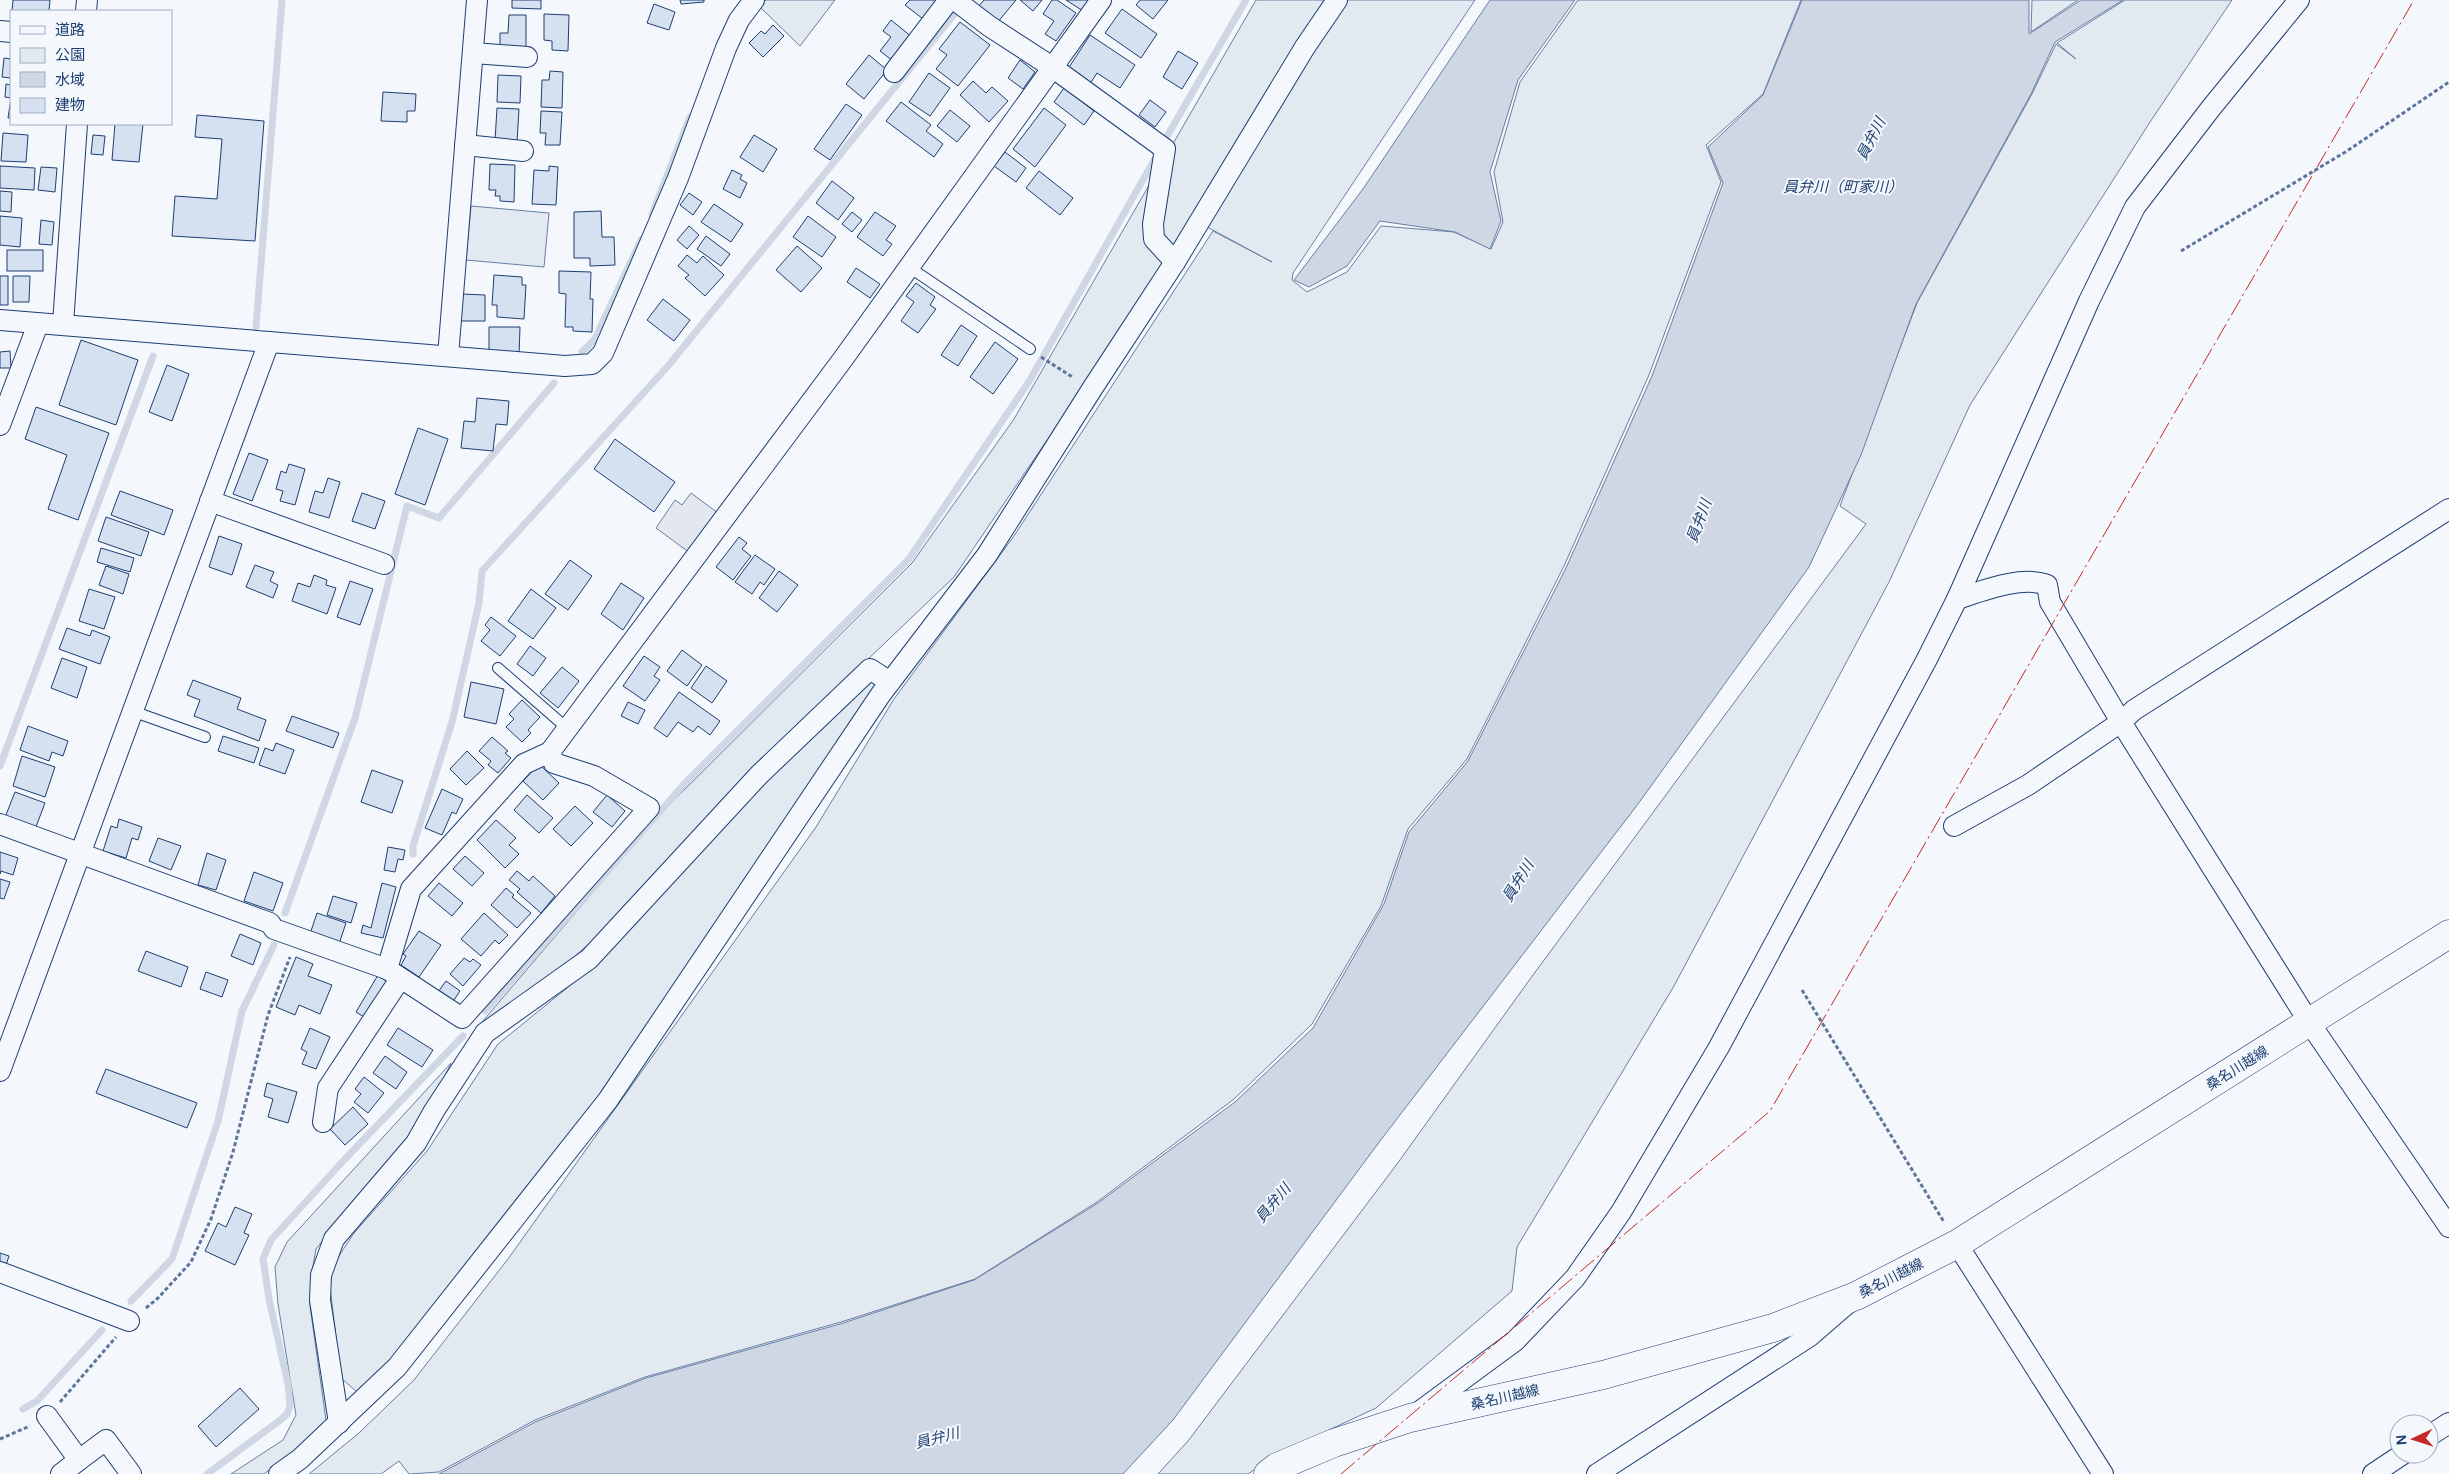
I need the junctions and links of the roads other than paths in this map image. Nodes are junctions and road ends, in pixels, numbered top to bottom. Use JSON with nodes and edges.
{"nodes":[{"id":1,"x":477,"y":0,"type":"edge"},
{"id":2,"x":754,"y":0,"type":"edge"},
{"id":3,"x":949,"y":0,"type":"edge"},
{"id":4,"x":955,"y":0,"type":"edge"},
{"id":5,"x":1101,"y":0,"type":"edge"},
{"id":6,"x":1336,"y":0,"type":"edge"},
{"id":7,"x":2299,"y":0,"type":"edge"},
{"id":8,"x":473,"y":53,"type":"junction"},
{"id":9,"x":527,"y":57,"type":"dead end"},
{"id":10,"x":1052,"y":67,"type":"junction"},
{"id":11,"x":894,"y":72,"type":"dead end"},
{"id":12,"x":78,"y":125,"type":"edge"},
{"id":13,"x":465,"y":145,"type":"junction"},
{"id":14,"x":523,"y":151,"type":"dead end"},
{"id":15,"x":1175,"y":262,"type":"junction"},
{"id":16,"x":909,"y":268,"type":"junction"},
{"id":17,"x":0,"y":320,"type":"edge"},
{"id":18,"x":38,"y":324,"type":"junction"},
{"id":19,"x":63,"y":324,"type":"junction"},
{"id":20,"x":269,"y":342,"type":"junction"},
{"id":21,"x":1030,"y":350,"type":"dead end"},
{"id":22,"x":448,"y":356,"type":"junction"},
{"id":23,"x":0,"y":425,"type":"edge"},
{"id":24,"x":210,"y":501,"type":"junction"},
{"id":25,"x":2449,"y":509,"type":"edge"},
{"id":26,"x":384,"y":564,"type":"dead end"},
{"id":27,"x":1957,"y":599,"type":"junction"},
{"id":28,"x":498,"y":668,"type":"dead end"},
{"id":29,"x":890,"y":682,"type":"junction"},
{"id":30,"x":132,"y":711,"type":"junction"},
{"id":31,"x":2121,"y":722,"type":"junction"},
{"id":32,"x":568,"y":729,"type":"junction"},
{"id":33,"x":205,"y":737,"type":"dead end"},
{"id":34,"x":550,"y":752,"type":"junction"},
{"id":35,"x":0,"y":824,"type":"edge"},
{"id":36,"x":1954,"y":826,"type":"dead end"},
{"id":37,"x":81,"y":852,"type":"junction"},
{"id":38,"x":2449,"y":934,"type":"edge"},
{"id":39,"x":394,"y":974,"type":"junction"},
{"id":40,"x":462,"y":1018,"type":"junction"},
{"id":41,"x":2309,"y":1022,"type":"junction"},
{"id":42,"x":485,"y":1033,"type":"junction"},
{"id":43,"x":0,"y":1071,"type":"edge"},
{"id":44,"x":323,"y":1122,"type":"dead end"},
{"id":45,"x":2449,"y":1226,"type":"edge"},
{"id":46,"x":1958,"y":1244,"type":"junction"},
{"id":47,"x":0,"y":1272,"type":"edge"},
{"id":48,"x":1856,"y":1296,"type":"junction"},
{"id":49,"x":130,"y":1321,"type":"road end"},
{"id":50,"x":47,"y":1416,"type":"road end"},
{"id":51,"x":1410,"y":1418,"type":"junction"},
{"id":52,"x":339,"y":1423,"type":"junction"},
{"id":53,"x":80,"y":1460,"type":"junction"},
{"id":54,"x":2389,"y":1463,"type":"edge"},
{"id":55,"x":61,"y":1474,"type":"edge"},
{"id":56,"x":131,"y":1474,"type":"edge"},
{"id":57,"x":279,"y":1474,"type":"edge"},
{"id":58,"x":1268,"y":1474,"type":"edge"},
{"id":59,"x":1597,"y":1474,"type":"edge"},
{"id":60,"x":2103,"y":1474,"type":"edge"},
{"id":61,"x":2373,"y":1474,"type":"edge"}],
"edges":[{"from":1,"to":8,"type":"street"},
{"from":2,"to":22,"type":"street"},
{"from":3,"to":11,"type":"street"},
{"from":4,"to":10,"type":"street"},
{"from":5,"to":10,"type":"street"},
{"from":6,"to":15,"type":"street"},
{"from":7,"to":27,"type":"street"},
{"from":8,"to":9,"type":"street"},
{"from":8,"to":13,"type":"street"},
{"from":10,"to":15,"type":"street"},
{"from":10,"to":16,"type":"street"},
{"from":12,"to":19,"type":"street"},
{"from":13,"to":14,"type":"street"},
{"from":13,"to":22,"type":"street"},
{"from":15,"to":29,"type":"street"},
{"from":16,"to":21,"type":"lane"},
{"from":16,"to":32,"type":"street"},
{"from":17,"to":18,"type":"street"},
{"from":18,"to":19,"type":"street"},
{"from":18,"to":23,"type":"street"},
{"from":19,"to":20,"type":"street"},
{"from":20,"to":22,"type":"street"},
{"from":20,"to":24,"type":"street"},
{"from":24,"to":26,"type":"street"},
{"from":24,"to":30,"type":"street"},
{"from":25,"to":31,"type":"street"},
{"from":27,"to":31,"type":"street"},
{"from":27,"to":51,"type":"street"},
{"from":28,"to":32,"type":"lane"},
{"from":29,"to":42,"type":"street"},
{"from":29,"to":52,"type":"street"},
{"from":30,"to":33,"type":"lane"},
{"from":30,"to":37,"type":"street"},
{"from":31,"to":36,"type":"street"},
{"from":31,"to":41,"type":"street"},
{"from":32,"to":34,"type":"street"},
{"from":34,"to":39,"type":"street"},
{"from":34,"to":40,"type":"street"},
{"from":35,"to":37,"type":"street"},
{"from":37,"to":39,"type":"street"},
{"from":37,"to":43,"type":"street"},
{"from":38,"to":41,"type":"main road","name":"桑名川越線"},
{"from":39,"to":40,"type":"street"},
{"from":39,"to":44,"type":"street"},
{"from":40,"to":42,"type":"street"},
{"from":41,"to":45,"type":"street"},
{"from":41,"to":46,"type":"main road","name":"桑名川越線"},
{"from":42,"to":52,"type":"street"},
{"from":46,"to":48,"type":"main road","name":"桑名川越線"},
{"from":46,"to":60,"type":"street"},
{"from":47,"to":49,"type":"street"},
{"from":48,"to":51,"type":"main road","name":"桑名川越線"},
{"from":48,"to":59,"type":"street"},
{"from":50,"to":53,"type":"street"},
{"from":51,"to":58,"type":"main road","name":"桑名川越線"},
{"from":52,"to":57,"type":"street"},
{"from":53,"to":55,"type":"street"},
{"from":53,"to":56,"type":"street"},
{"from":54,"to":61,"type":"street"}]}
